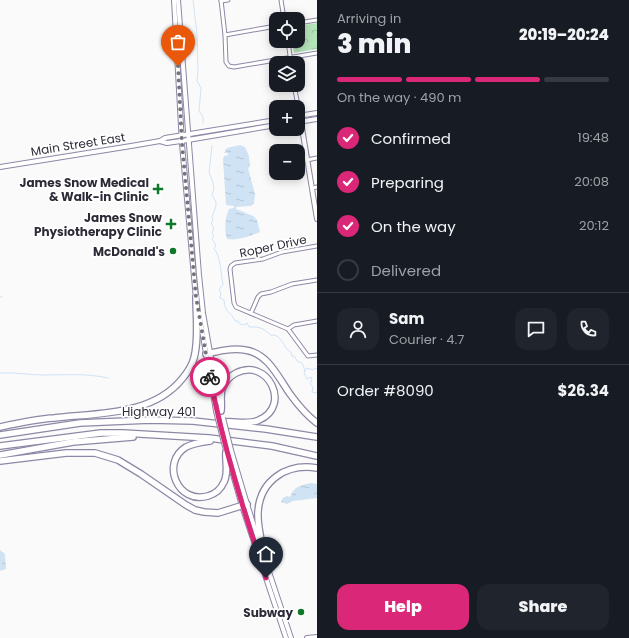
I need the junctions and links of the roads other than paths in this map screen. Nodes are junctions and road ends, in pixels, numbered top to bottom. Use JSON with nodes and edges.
{"nodes":[{"id":1,"x":174,"y":0,"type":"edge"},
{"id":2,"x":178,"y":0,"type":"edge"},
{"id":3,"x":228,"y":0,"type":"edge"},
{"id":4,"x":281,"y":0,"type":"edge"},
{"id":5,"x":221,"y":1,"type":"edge"},
{"id":6,"x":283,"y":12,"type":"edge"},
{"id":7,"x":317,"y":20,"type":"edge"},
{"id":8,"x":305,"y":22,"type":"edge"},
{"id":9,"x":269,"y":27,"type":"edge"},
{"id":10,"x":225,"y":35,"type":"junction"},
{"id":11,"x":317,"y":53,"type":"edge"},
{"id":12,"x":297,"y":56,"type":"edge"},
{"id":13,"x":269,"y":61,"type":"edge"},
{"id":14,"x":317,"y":113,"type":"edge"},
{"id":15,"x":305,"y":115,"type":"edge"},
{"id":16,"x":317,"y":119,"type":"edge"},
{"id":17,"x":269,"y":121,"type":"edge"},
{"id":18,"x":305,"y":121,"type":"edge"},
{"id":19,"x":269,"y":126,"type":"edge"},
{"id":20,"x":187,"y":135,"type":"junction"},
{"id":21,"x":181,"y":136,"type":"junction"},
{"id":22,"x":302,"y":136,"type":"edge"},
{"id":23,"x":188,"y":140,"type":"junction"},
{"id":24,"x":160,"y":141,"type":"junction"},
{"id":25,"x":182,"y":142,"type":"junction"},
{"id":26,"x":317,"y":158,"type":"edge"},
{"id":27,"x":307,"y":160,"type":"junction"},
{"id":28,"x":0,"y":167,"type":"edge"},
{"id":29,"x":315,"y":188,"type":"edge"},
{"id":30,"x":317,"y":217,"type":"edge"},
{"id":31,"x":317,"y":246,"type":"edge"},
{"id":32,"x":317,"y":280,"type":"edge"},
{"id":33,"x":196,"y":297,"type":"junction"},
{"id":34,"x":251,"y":314,"type":"junction"},
{"id":35,"x":317,"y":321,"type":"edge"},
{"id":36,"x":288,"y":329,"type":"junction"},
{"id":37,"x":208,"y":354,"type":"junction"},
{"id":38,"x":317,"y":356,"type":"edge"},
{"id":39,"x":219,"y":411,"type":"junction"},
{"id":40,"x":213,"y":423,"type":"junction"},
{"id":41,"x":317,"y":423,"type":"edge"},
{"id":42,"x":0,"y":427,"type":"edge"},
{"id":43,"x":145,"y":434,"type":"junction"},
{"id":44,"x":0,"y":435,"type":"edge"},
{"id":45,"x":317,"y":437,"type":"edge"},
{"id":46,"x":244,"y":443,"type":"junction"},
{"id":47,"x":0,"y":446,"type":"edge"},
{"id":48,"x":229,"y":451,"type":"junction"},
{"id":49,"x":0,"y":455,"type":"edge"},
{"id":50,"x":317,"y":456,"type":"edge"},
{"id":51,"x":0,"y":460,"type":"edge"},
{"id":52,"x":317,"y":468,"type":"edge"},
{"id":53,"x":244,"y":505,"type":"junction"},
{"id":54,"x":265,"y":558,"type":"junction"},
{"id":55,"x":317,"y":637,"type":"edge"},
{"id":56,"x":286,"y":638,"type":"edge"},
{"id":57,"x":291,"y":638,"type":"edge"},
{"id":58,"x":307,"y":638,"type":"edge"}],
"edges":[{"from":1,"to":21,"type":"main road"},
{"from":2,"to":20,"type":"main road"},
{"from":3,"to":5,"type":"street"},
{"from":4,"to":6,"type":"street"},
{"from":5,"to":10,"type":"street"},
{"from":7,"to":8,"type":"street"},
{"from":9,"to":10,"type":"street"},
{"from":10,"to":13,"type":"street"},
{"from":11,"to":12,"type":"street"},
{"from":14,"to":15,"type":"main road"},
{"from":16,"to":18,"type":"main road"},
{"from":17,"to":20,"type":"main road","name":"Main Street East"},
{"from":19,"to":23,"type":"main road","name":"Main Street East"},
{"from":20,"to":21,"type":"main road","name":"Main Street East"},
{"from":20,"to":23,"type":"main road"},
{"from":21,"to":24,"type":"main road","name":"Main Street East"},
{"from":21,"to":25,"type":"main road"},
{"from":22,"to":27,"type":"main road"},
{"from":23,"to":25,"type":"main road","name":"Main Street East"},
{"from":23,"to":37,"type":"main road"},
{"from":24,"to":25,"type":"main road","name":"Main Street East"},
{"from":24,"to":28,"type":"main road","name":"Main Street East"},
{"from":25,"to":33,"type":"main road"},
{"from":26,"to":27,"type":"street"},
{"from":27,"to":29,"type":"main road"},
{"from":29,"to":30,"type":"main road"},
{"from":31,"to":34,"type":"street","name":"Roper Drive"},
{"from":32,"to":34,"type":"street"},
{"from":33,"to":37,"type":"main road"},
{"from":33,"to":42,"type":"highway"},
{"from":34,"to":36,"type":"street","name":"Roper Drive"},
{"from":35,"to":36,"type":"street"},
{"from":36,"to":38,"type":"street"},
{"from":37,"to":39,"type":"main road"},
{"from":37,"to":41,"type":"highway"},
{"from":39,"to":40,"type":"highway"},
{"from":39,"to":48,"type":"main road","bridge":true},
{"from":39,"to":48,"type":"main road","bridge":true},
{"from":40,"to":44,"type":"highway","name":"Highway 401"},
{"from":40,"to":45,"type":"highway","name":"Highway 401"},
{"from":43,"to":46,"type":"highway","name":"Highway 401"},
{"from":43,"to":47,"type":"highway"},
{"from":43,"to":49,"type":"highway"},
{"from":46,"to":48,"type":"highway"},
{"from":46,"to":50,"type":"highway","name":"Highway 401"},
{"from":48,"to":53,"type":"main road"},
{"from":51,"to":53,"type":"highway"},
{"from":52,"to":54,"type":"highway"},
{"from":53,"to":54,"type":"main road"},
{"from":53,"to":56,"type":"main road"},
{"from":54,"to":57,"type":"main road"},
{"from":55,"to":58,"type":"main road"}]}
